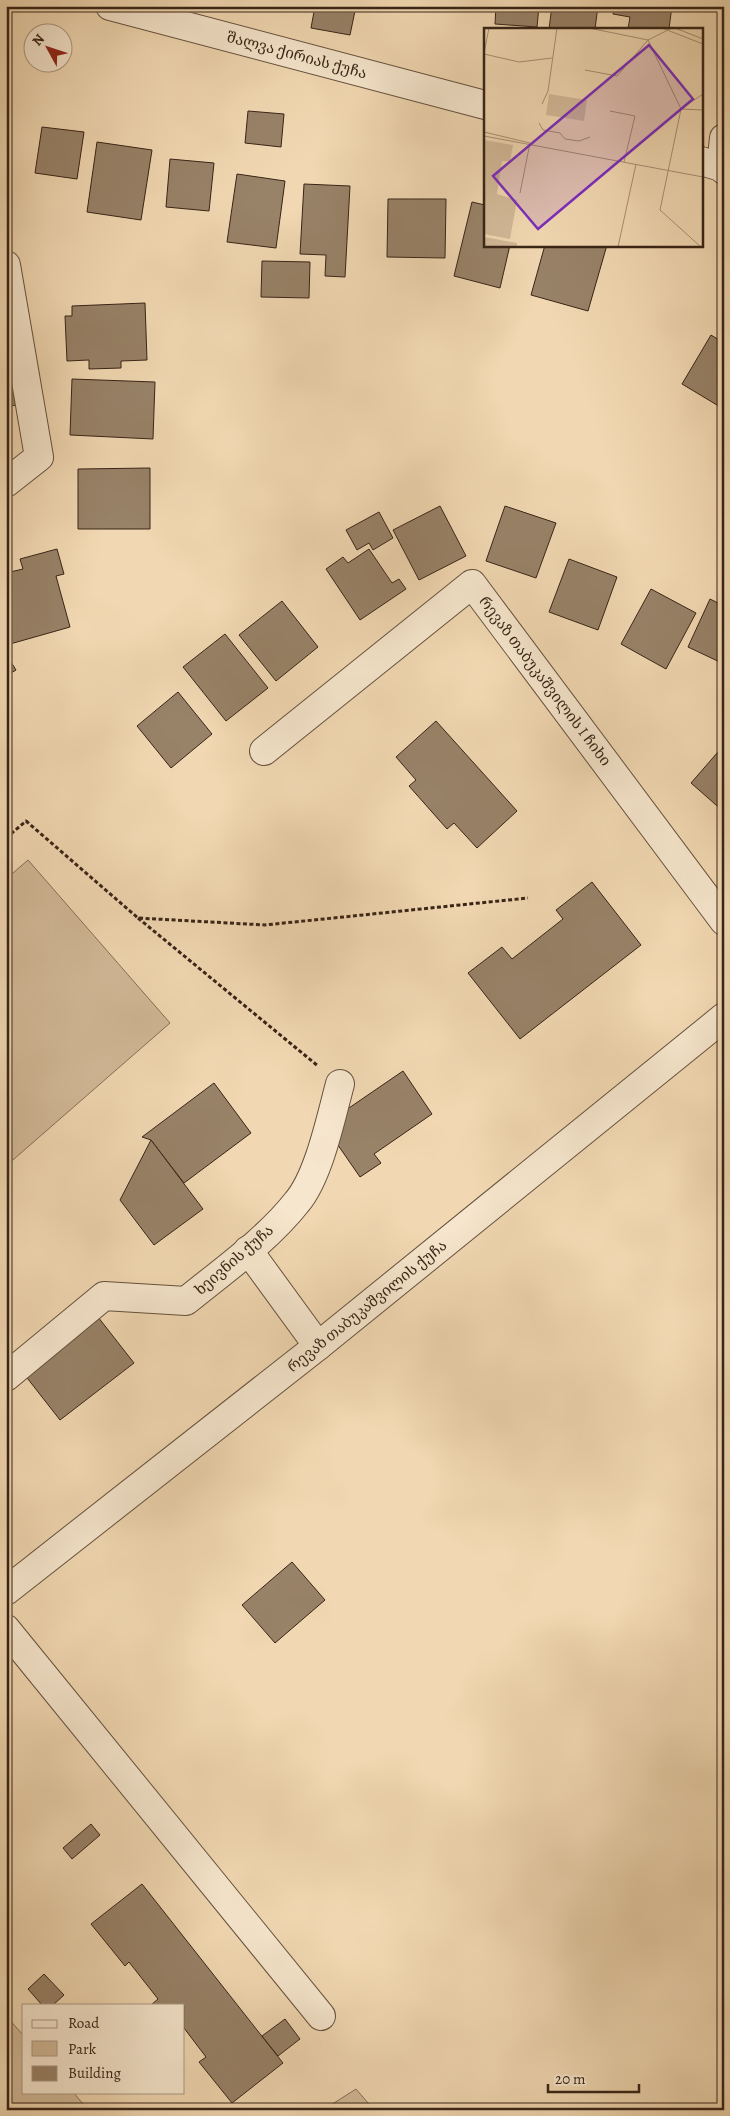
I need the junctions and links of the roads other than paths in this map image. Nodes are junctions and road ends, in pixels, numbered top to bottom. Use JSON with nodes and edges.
{"nodes":[{"id":1,"x":110,"y":6,"type":"edge"},
{"id":2,"x":484,"y":105,"type":"edge"},
{"id":3,"x":724,"y":138,"type":"edge"},
{"id":4,"x":717,"y":165,"type":"edge"},
{"id":5,"x":6,"y":265,"type":"edge"},
{"id":6,"x":6,"y":483,"type":"edge"},
{"id":7,"x":264,"y":751,"type":"dead end"},
{"id":8,"x":724,"y":921,"type":"edge"},
{"id":9,"x":724,"y":1017,"type":"edge"},
{"id":10,"x":340,"y":1084,"type":"road end"},
{"id":11,"x":248,"y":1250,"type":"junction"},
{"id":12,"x":318,"y":1346,"type":"junction"},
{"id":13,"x":6,"y":1377,"type":"edge"},
{"id":14,"x":6,"y":1591,"type":"edge"},
{"id":15,"x":6,"y":1629,"type":"edge"},
{"id":16,"x":321,"y":2016,"type":"dead end"}],
"edges":[{"from":1,"to":2,"type":"street","name":"შალვა ქირიას ქუჩა"},
{"from":3,"to":4,"type":"street"},
{"from":5,"to":6,"type":"street"},
{"from":7,"to":8,"type":"street","name":"რევაზ თაბუკაშვილის I ჩიხი"},
{"from":9,"to":12,"type":"street","name":"რევაზ თაბუკაშვილის ქუჩა"},
{"from":10,"to":11,"type":"street","name":"ხეივნის ქუჩა"},
{"from":11,"to":12,"type":"street"},
{"from":11,"to":13,"type":"street","name":"ხეივნის ქუჩა"},
{"from":12,"to":14,"type":"street","name":"რევაზ თაბუკაშვილის ქუჩა"},
{"from":15,"to":16,"type":"street"}]}
